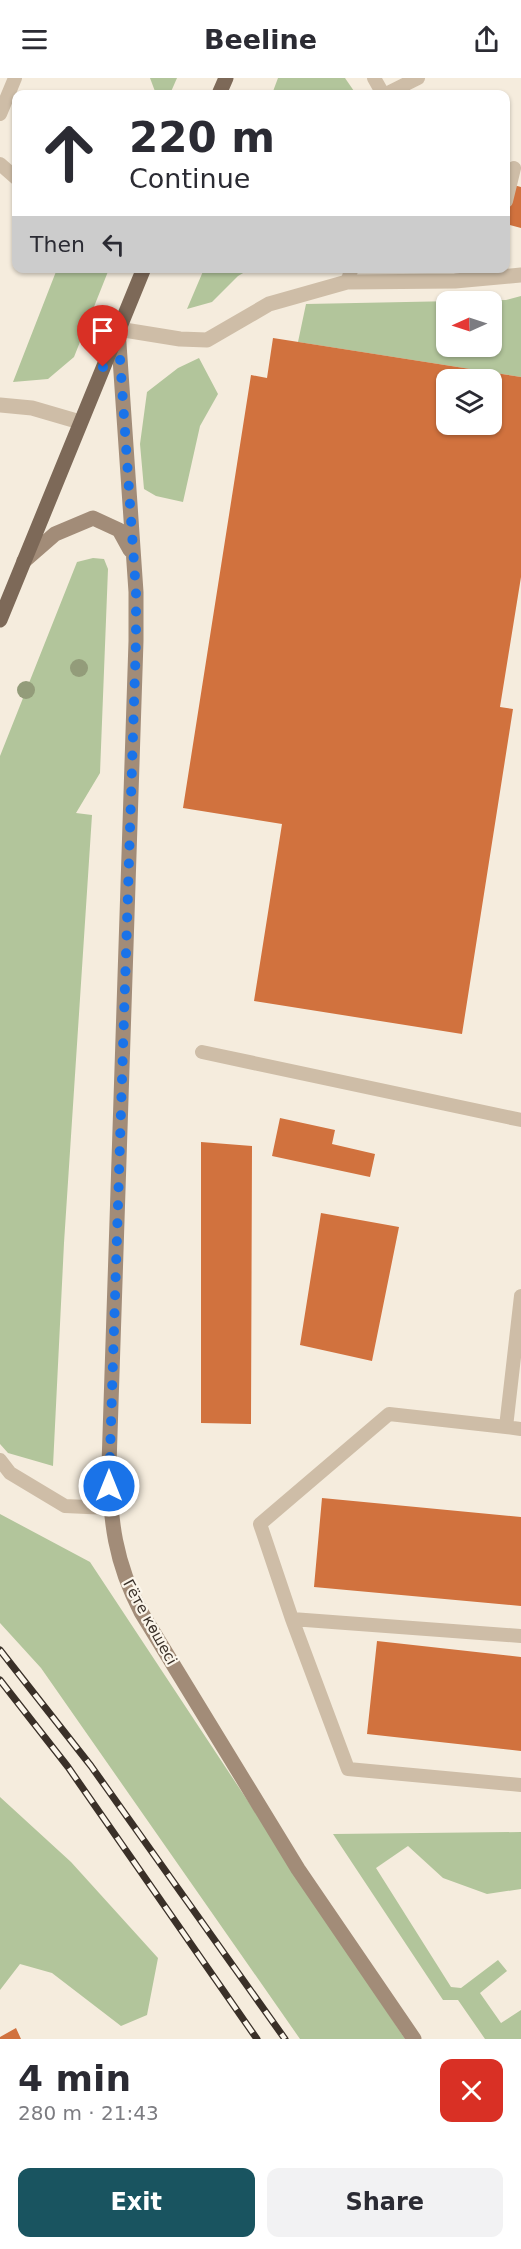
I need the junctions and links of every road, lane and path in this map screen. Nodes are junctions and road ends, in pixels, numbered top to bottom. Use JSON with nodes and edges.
{"nodes":[{"id":1,"x":15,"y":78,"type":"edge"},
{"id":2,"x":418,"y":78,"type":"edge"},
{"id":3,"x":392,"y":90,"type":"edge"},
{"id":4,"x":0,"y":114,"type":"edge"},
{"id":5,"x":0,"y":164,"type":"edge"},
{"id":6,"x":514,"y":168,"type":"edge"},
{"id":7,"x":12,"y":174,"type":"edge"},
{"id":8,"x":510,"y":184,"type":"edge"},
{"id":9,"x":142,"y":273,"type":"edge"},
{"id":10,"x":486,"y":274,"type":"edge"},
{"id":11,"x":350,"y":275,"type":"edge"},
{"id":12,"x":412,"y":275,"type":"edge"},
{"id":13,"x":521,"y":275,"type":"edge"},
{"id":14,"x":118,"y":329,"type":"junction"},
{"id":15,"x":0,"y":405,"type":"edge"},
{"id":16,"x":80,"y":422,"type":"junction"},
{"id":17,"x":24,"y":561,"type":"junction"},
{"id":18,"x":134,"y":561,"type":"junction"},
{"id":19,"x":0,"y":620,"type":"edge"},
{"id":20,"x":202,"y":1052,"type":"dead end"},
{"id":21,"x":521,"y":1120,"type":"edge"},
{"id":22,"x":521,"y":1296,"type":"edge"},
{"id":23,"x":506,"y":1427,"type":"junction"},
{"id":24,"x":521,"y":1429,"type":"edge"},
{"id":25,"x":0,"y":1460,"type":"edge"},
{"id":26,"x":109,"y":1508,"type":"junction"},
{"id":27,"x":292,"y":1619,"type":"junction"},
{"id":28,"x":521,"y":1636,"type":"edge"},
{"id":29,"x":521,"y":1785,"type":"edge"},
{"id":30,"x":414,"y":2039,"type":"edge"}],
"edges":[{"from":1,"to":4,"type":"lane"},
{"from":2,"to":3,"type":"lane"},
{"from":5,"to":7,"type":"lane"},
{"from":6,"to":8,"type":"lane"},
{"from":9,"to":14,"type":"main road"},
{"from":10,"to":12,"type":"street"},
{"from":10,"to":13,"type":"street"},
{"from":11,"to":12,"type":"street"},
{"from":11,"to":14,"type":"street"},
{"from":14,"to":16,"type":"main road"},
{"from":14,"to":18,"type":"main road","name":"Гёте көшесі"},
{"from":15,"to":16,"type":"street"},
{"from":16,"to":17,"type":"main road"},
{"from":17,"to":18,"type":"main road"},
{"from":17,"to":19,"type":"main road"},
{"from":18,"to":26,"type":"main road","name":"Гёте көшесі"},
{"from":20,"to":21,"type":"lane"},
{"from":22,"to":23,"type":"lane"},
{"from":23,"to":24,"type":"lane"},
{"from":23,"to":27,"type":"lane"},
{"from":25,"to":26,"type":"lane"},
{"from":26,"to":30,"type":"main road","name":"Гёте көшесі"},
{"from":27,"to":28,"type":"lane"},
{"from":27,"to":29,"type":"lane"}]}
